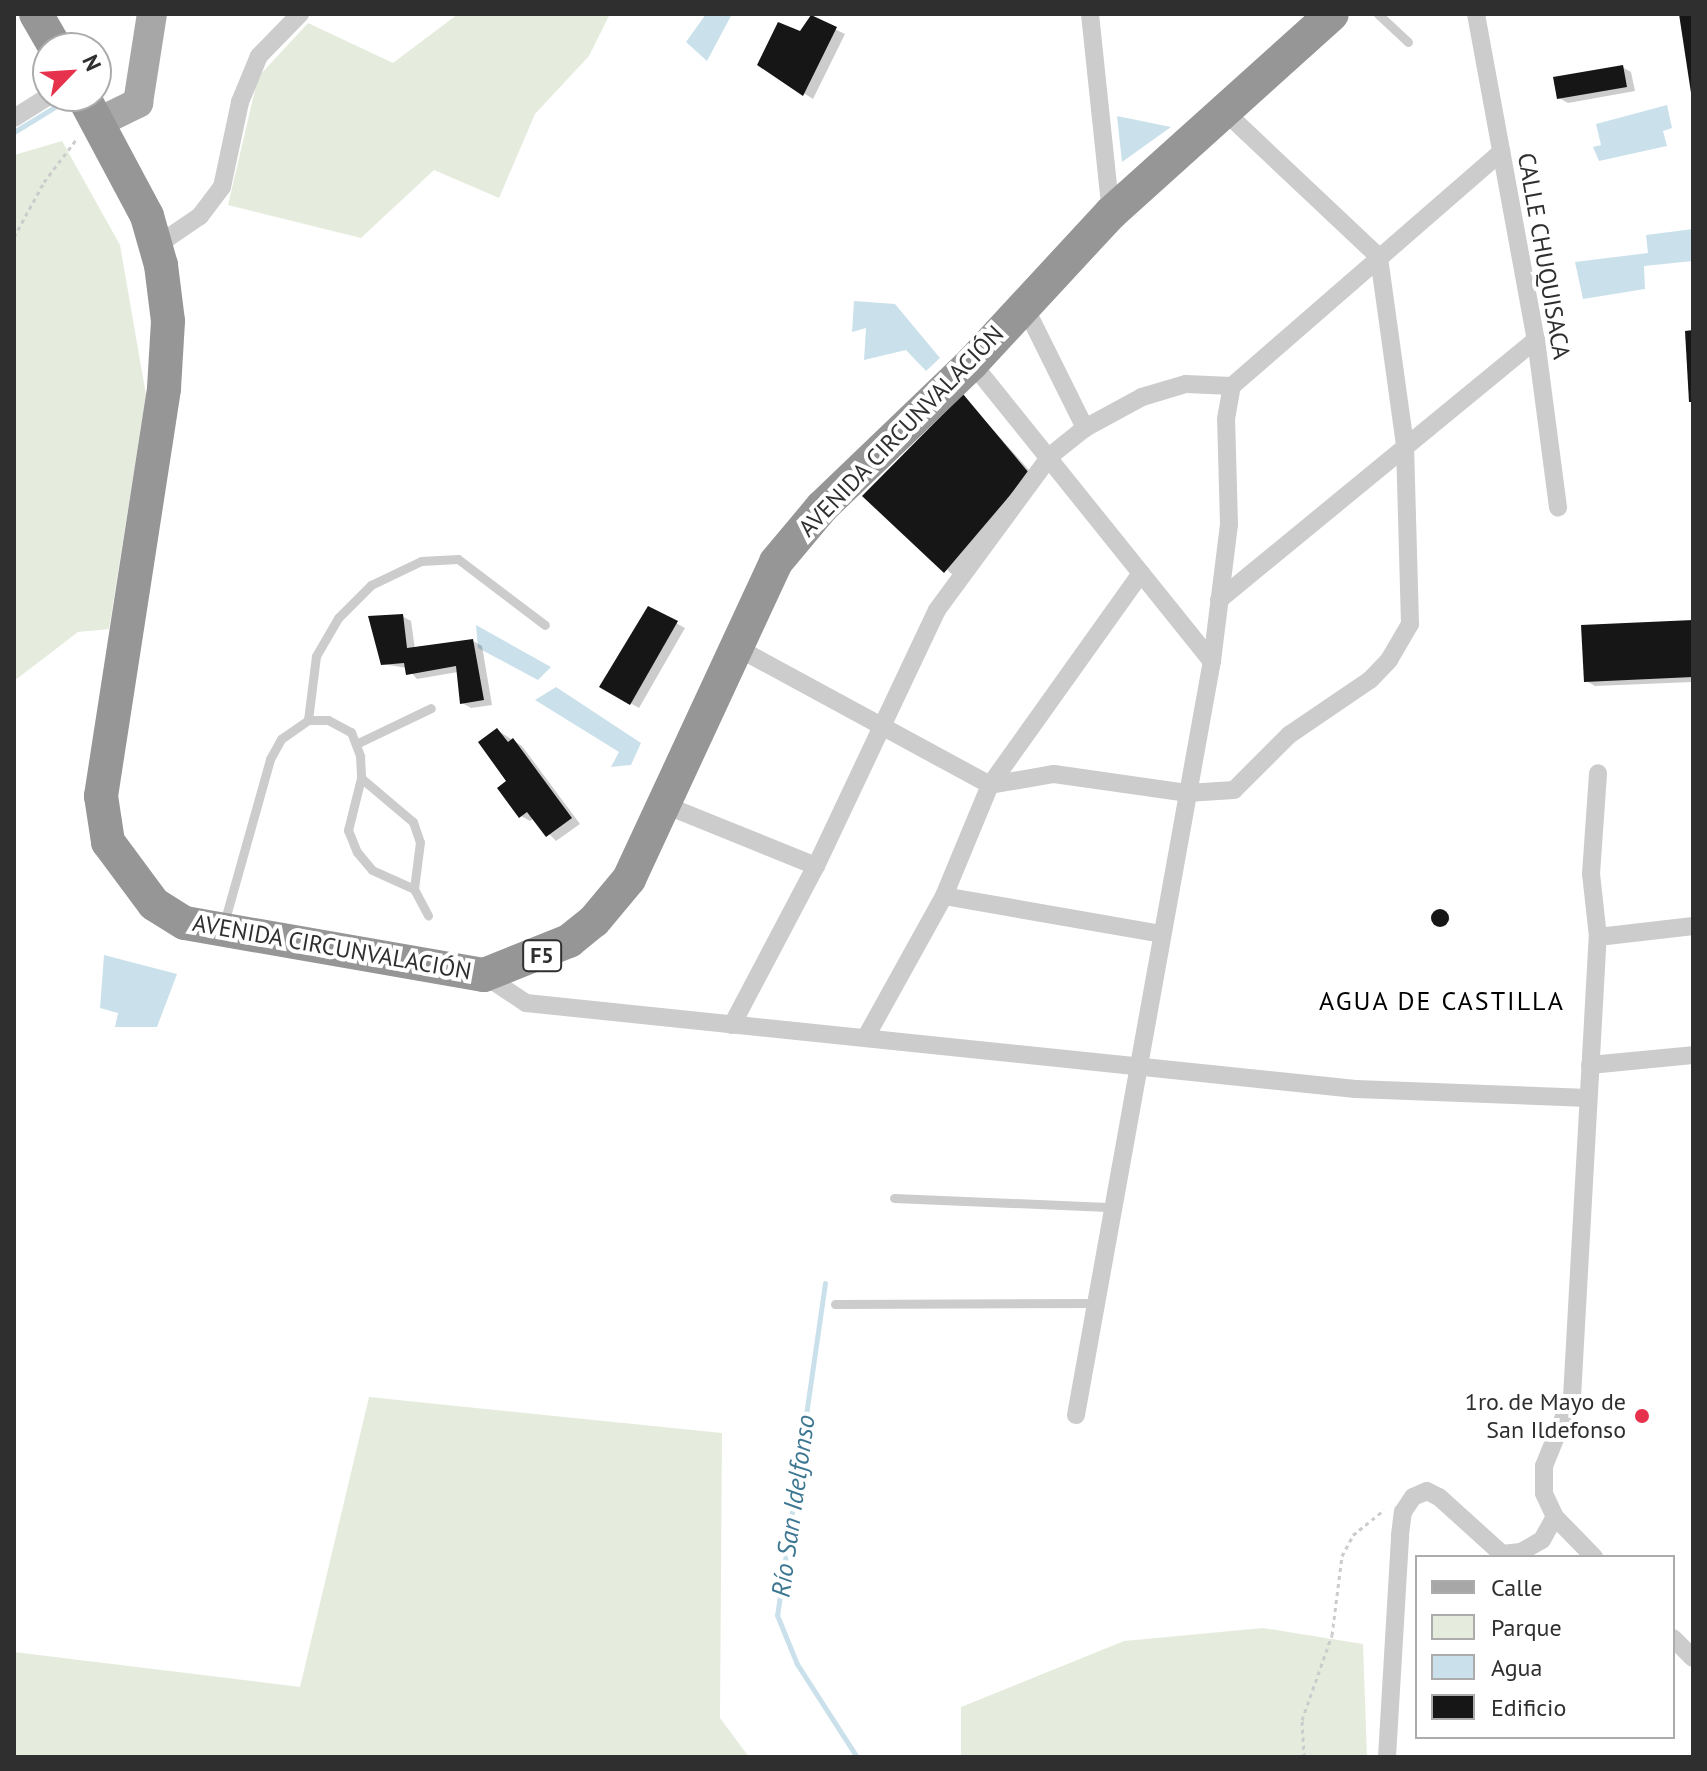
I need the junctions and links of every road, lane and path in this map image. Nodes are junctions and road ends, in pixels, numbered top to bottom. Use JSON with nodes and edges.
{"nodes":[{"id":1,"x":36,"y":14,"type":"edge"},
{"id":2,"x":152,"y":14,"type":"edge"},
{"id":3,"x":300,"y":14,"type":"edge"},
{"id":4,"x":1090,"y":14,"type":"edge"},
{"id":5,"x":1332,"y":14,"type":"edge"},
{"id":6,"x":1378,"y":14,"type":"edge"},
{"id":7,"x":1476,"y":14,"type":"edge"},
{"id":8,"x":47,"y":32,"type":"edge"},
{"id":9,"x":1408,"y":42,"type":"dead end"},
{"id":10,"x":32,"y":107,"type":"edge"},
{"id":11,"x":112,"y":107,"type":"edge"},
{"id":12,"x":1224,"y":111,"type":"junction"},
{"id":13,"x":89,"y":112,"type":"edge"},
{"id":14,"x":91,"y":112,"type":"edge"},
{"id":15,"x":14,"y":118,"type":"edge"},
{"id":16,"x":1501,"y":152,"type":"junction"},
{"id":17,"x":1111,"y":213,"type":"junction"},
{"id":18,"x":14,"y":237,"type":"edge"},
{"id":19,"x":156,"y":246,"type":"junction"},
{"id":20,"x":1379,"y":257,"type":"junction"},
{"id":21,"x":1023,"y":303,"type":"junction"},
{"id":22,"x":1536,"y":340,"type":"junction"},
{"id":23,"x":972,"y":363,"type":"junction"},
{"id":24,"x":1232,"y":386,"type":"junction"},
{"id":25,"x":1085,"y":428,"type":"junction"},
{"id":26,"x":1405,"y":445,"type":"junction"},
{"id":27,"x":1050,"y":456,"type":"junction"},
{"id":28,"x":1558,"y":508,"type":"dead end"},
{"id":29,"x":1141,"y":573,"type":"junction"},
{"id":30,"x":1219,"y":600,"type":"junction"},
{"id":31,"x":545,"y":625,"type":"dead end"},
{"id":32,"x":736,"y":647,"type":"junction"},
{"id":33,"x":1212,"y":661,"type":"junction"},
{"id":34,"x":431,"y":708,"type":"dead end"},
{"id":35,"x":308,"y":720,"type":"junction"},
{"id":36,"x":878,"y":728,"type":"junction"},
{"id":37,"x":356,"y":744,"type":"junction"},
{"id":38,"x":1598,"y":773,"type":"dead end"},
{"id":39,"x":361,"y":778,"type":"junction"},
{"id":40,"x":990,"y":785,"type":"junction"},
{"id":41,"x":1187,"y":793,"type":"junction"},
{"id":42,"x":665,"y":805,"type":"junction"},
{"id":43,"x":816,"y":866,"type":"junction"},
{"id":44,"x":414,"y":889,"type":"junction"},
{"id":45,"x":944,"y":896,"type":"junction"},
{"id":46,"x":428,"y":915,"type":"dead end"},
{"id":47,"x":1693,"y":926,"type":"edge"},
{"id":48,"x":222,"y":930,"type":"junction"},
{"id":49,"x":1162,"y":934,"type":"junction"},
{"id":50,"x":1598,"y":937,"type":"junction"},
{"id":51,"x":484,"y":975,"type":"junction"},
{"id":52,"x":732,"y":1025,"type":"junction"},
{"id":53,"x":867,"y":1035,"type":"junction"},
{"id":54,"x":1693,"y":1055,"type":"edge"},
{"id":55,"x":1590,"y":1065,"type":"junction"},
{"id":56,"x":1137,"y":1066,"type":"junction"},
{"id":57,"x":1588,"y":1098,"type":"junction"},
{"id":58,"x":894,"y":1198,"type":"dead end"},
{"id":59,"x":1113,"y":1207,"type":"junction"},
{"id":60,"x":1096,"y":1303,"type":"junction"},
{"id":61,"x":835,"y":1304,"type":"dead end"},
{"id":62,"x":1076,"y":1415,"type":"dead end"},
{"id":63,"x":1413,"y":1497,"type":"junction"},
{"id":64,"x":1555,"y":1517,"type":"junction"},
{"id":65,"x":1592,"y":1555,"type":"edge"},
{"id":66,"x":1675,"y":1640,"type":"edge"},
{"id":67,"x":1693,"y":1658,"type":"edge"},
{"id":68,"x":1304,"y":1757,"type":"edge"},
{"id":69,"x":1387,"y":1757,"type":"edge"}],
"edges":[{"from":1,"to":8,"type":"highway"},
{"from":2,"to":11,"type":"main road"},
{"from":3,"to":19,"type":"street"},
{"from":4,"to":17,"type":"street"},
{"from":5,"to":12,"type":"highway","name":"AVENIDA CIRCUNVALACIÓN","number":"F5"},
{"from":6,"to":9,"type":"lane"},
{"from":7,"to":16,"type":"street","name":"CALLE CHUQUISACA"},
{"from":10,"to":15,"type":"street"},
{"from":12,"to":17,"type":"highway","name":"AVENIDA CIRCUNVALACIÓN","number":"F5"},
{"from":12,"to":20,"type":"street"},
{"from":13,"to":18,"type":"path"},
{"from":14,"to":19,"type":"highway","name":"AVENIDA CIRCUNVALACIÓN","number":"F5"},
{"from":16,"to":20,"type":"street"},
{"from":16,"to":22,"type":"street","name":"CALLE CHUQUISACA"},
{"from":17,"to":21,"type":"highway","name":"AVENIDA CIRCUNVALACIÓN","number":"F5"},
{"from":19,"to":48,"type":"highway","name":"AVENIDA CIRCUNVALACIÓN","number":"F5"},
{"from":20,"to":24,"type":"street"},
{"from":20,"to":26,"type":"street"},
{"from":21,"to":23,"type":"highway","name":"AVENIDA CIRCUNVALACIÓN","number":"F5"},
{"from":21,"to":25,"type":"street"},
{"from":22,"to":26,"type":"street"},
{"from":22,"to":28,"type":"street","name":"CALLE CHUQUISACA"},
{"from":23,"to":27,"type":"street"},
{"from":23,"to":32,"type":"highway","name":"AVENIDA CIRCUNVALACIÓN","number":"F5"},
{"from":24,"to":25,"type":"street"},
{"from":24,"to":30,"type":"street"},
{"from":25,"to":27,"type":"street"},
{"from":26,"to":30,"type":"street"},
{"from":26,"to":41,"type":"street"},
{"from":27,"to":29,"type":"street"},
{"from":27,"to":36,"type":"street"},
{"from":29,"to":33,"type":"street"},
{"from":29,"to":40,"type":"street"},
{"from":30,"to":33,"type":"street"},
{"from":31,"to":35,"type":"lane"},
{"from":32,"to":36,"type":"street"},
{"from":32,"to":42,"type":"highway","name":"AVENIDA CIRCUNVALACIÓN","number":"F5"},
{"from":33,"to":41,"type":"street"},
{"from":34,"to":37,"type":"lane"},
{"from":35,"to":37,"type":"lane"},
{"from":35,"to":48,"type":"lane"},
{"from":36,"to":40,"type":"street"},
{"from":36,"to":43,"type":"street"},
{"from":37,"to":39,"type":"lane"},
{"from":38,"to":50,"type":"street"},
{"from":39,"to":44,"type":"lane"},
{"from":39,"to":44,"type":"lane"},
{"from":40,"to":41,"type":"street"},
{"from":40,"to":45,"type":"street"},
{"from":41,"to":49,"type":"street"},
{"from":42,"to":43,"type":"street"},
{"from":42,"to":51,"type":"highway","name":"AVENIDA CIRCUNVALACIÓN","number":"F5"},
{"from":43,"to":52,"type":"street"},
{"from":44,"to":46,"type":"lane"},
{"from":45,"to":49,"type":"street"},
{"from":45,"to":53,"type":"street"},
{"from":47,"to":50,"type":"street"},
{"from":48,"to":51,"type":"highway","name":"AVENIDA CIRCUNVALACIÓN","number":"F5"},
{"from":49,"to":56,"type":"street"},
{"from":50,"to":55,"type":"street"},
{"from":51,"to":52,"type":"street"},
{"from":52,"to":53,"type":"street"},
{"from":53,"to":56,"type":"street"},
{"from":54,"to":55,"type":"street"},
{"from":55,"to":57,"type":"street"},
{"from":56,"to":57,"type":"street"},
{"from":56,"to":59,"type":"street"},
{"from":57,"to":64,"type":"street"},
{"from":58,"to":59,"type":"lane"},
{"from":59,"to":60,"type":"street"},
{"from":60,"to":61,"type":"lane"},
{"from":60,"to":62,"type":"street"},
{"from":63,"to":64,"type":"street"},
{"from":63,"to":68,"type":"path"},
{"from":63,"to":69,"type":"street"},
{"from":64,"to":65,"type":"street"},
{"from":66,"to":67,"type":"street"}]}
